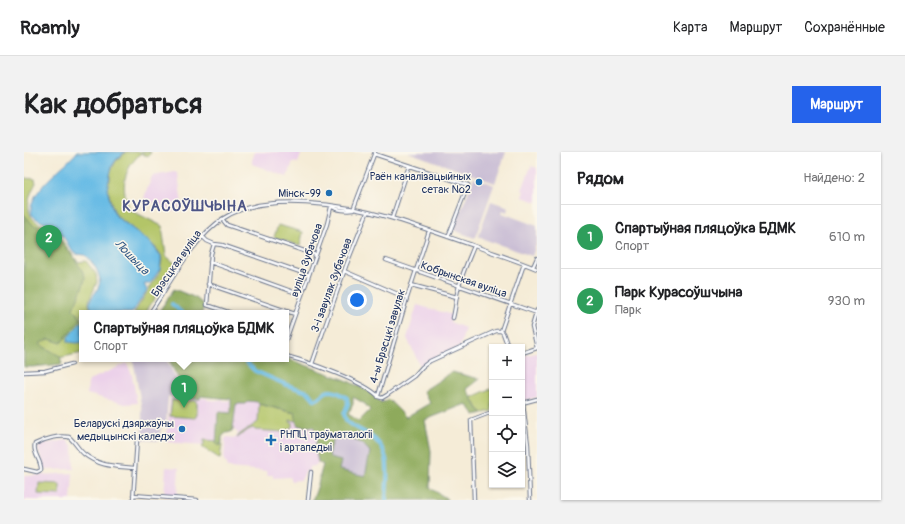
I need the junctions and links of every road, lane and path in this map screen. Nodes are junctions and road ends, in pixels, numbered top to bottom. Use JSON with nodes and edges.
{"nodes":[{"id":1,"x":374,"y":153,"type":"edge"},
{"id":2,"x":409,"y":166,"type":"junction"},
{"id":3,"x":331,"y":207,"type":"junction"},
{"id":4,"x":353,"y":210,"type":"junction"},
{"id":5,"x":367,"y":213,"type":"junction"},
{"id":6,"x":392,"y":218,"type":"junction"},
{"id":7,"x":222,"y":219,"type":"junction"},
{"id":8,"x":429,"y":231,"type":"junction"},
{"id":9,"x":202,"y":236,"type":"junction"},
{"id":10,"x":448,"y":237,"type":"junction"},
{"id":11,"x":214,"y":244,"type":"junction"},
{"id":12,"x":474,"y":246,"type":"junction"},
{"id":13,"x":316,"y":255,"type":"junction"},
{"id":14,"x":537,"y":258,"type":"edge"},
{"id":15,"x":386,"y":260,"type":"dead end"},
{"id":16,"x":210,"y":262,"type":"junction"},
{"id":17,"x":524,"y":264,"type":"junction"},
{"id":18,"x":533,"y":267,"type":"junction"},
{"id":19,"x":537,"y":269,"type":"edge"},
{"id":20,"x":344,"y":271,"type":"junction"},
{"id":21,"x":416,"y":271,"type":"junction"},
{"id":22,"x":309,"y":275,"type":"junction"},
{"id":23,"x":208,"y":284,"type":"junction"},
{"id":24,"x":412,"y":285,"type":"junction"},
{"id":25,"x":460,"y":286,"type":"junction"},
{"id":26,"x":302,"y":295,"type":"junction"},
{"id":27,"x":457,"y":297,"type":"junction"},
{"id":28,"x":407,"y":298,"type":"junction"},
{"id":29,"x":510,"y":304,"type":"junction"},
{"id":30,"x":152,"y":310,"type":"edge"},
{"id":31,"x":222,"y":310,"type":"edge"},
{"id":32,"x":283,"y":310,"type":"edge"},
{"id":33,"x":289,"y":312,"type":"edge"},
{"id":34,"x":537,"y":312,"type":"edge"},
{"id":35,"x":295,"y":314,"type":"junction"},
{"id":36,"x":453,"y":318,"type":"dead end"},
{"id":37,"x":289,"y":328,"type":"edge"},
{"id":38,"x":500,"y":331,"type":"junction"},
{"id":39,"x":507,"y":344,"type":"edge"},
{"id":40,"x":537,"y":348,"type":"edge"},
{"id":41,"x":525,"y":352,"type":"edge"},
{"id":42,"x":289,"y":357,"type":"edge"},
{"id":43,"x":72,"y":364,"type":"dead end"},
{"id":44,"x":312,"y":364,"type":"junction"},
{"id":45,"x":24,"y":372,"type":"edge"},
{"id":46,"x":378,"y":396,"type":"junction"},
{"id":47,"x":537,"y":400,"type":"edge"},
{"id":48,"x":525,"y":403,"type":"edge"},
{"id":49,"x":489,"y":413,"type":"edge"},
{"id":50,"x":525,"y":416,"type":"edge"},
{"id":51,"x":137,"y":440,"type":"dead end"},
{"id":52,"x":135,"y":468,"type":"junction"},
{"id":53,"x":24,"y":469,"type":"edge"},
{"id":54,"x":312,"y":472,"type":"dead end"},
{"id":55,"x":133,"y":495,"type":"junction"},
{"id":56,"x":133,"y":500,"type":"edge"},
{"id":57,"x":197,"y":500,"type":"edge"},
{"id":58,"x":308,"y":500,"type":"edge"},
{"id":59,"x":474,"y":500,"type":"edge"},
{"id":60,"x":530,"y":500,"type":"edge"}],
"edges":[{"from":1,"to":2,"type":"street"},
{"from":1,"to":4,"type":"street"},
{"from":2,"to":6,"type":"street"},
{"from":2,"to":10,"type":"street"},
{"from":3,"to":4,"type":"street","name":"Брэсцкая вуліца"},
{"from":3,"to":7,"type":"street","name":"Брэсцкая вуліца"},
{"from":3,"to":13,"type":"street","name":"вуліца Зубачова"},
{"from":4,"to":5,"type":"street","name":"Брэсцкая вуліца"},
{"from":5,"to":6,"type":"street","name":"Брэсцкая вуліца"},
{"from":5,"to":20,"type":"street","name":"3-і завулак Зубачова"},
{"from":6,"to":8,"type":"street","name":"Брэсцкая вуліца"},
{"from":7,"to":9,"type":"street","name":"Брэсцкая вуліца"},
{"from":7,"to":13,"type":"street"},
{"from":8,"to":10,"type":"street","name":"Брэсцкая вуліца"},
{"from":8,"to":21,"type":"street","name":"4-ы Брэсцкі завулак"},
{"from":9,"to":11,"type":"street"},
{"from":9,"to":30,"type":"street","name":"Брэсцкая вуліца"},
{"from":10,"to":12,"type":"street","name":"Брэсцкая вуліца"},
{"from":11,"to":16,"type":"street"},
{"from":11,"to":22,"type":"street"},
{"from":12,"to":17,"type":"street","name":"Брэсцкая вуліца"},
{"from":12,"to":25,"type":"street"},
{"from":13,"to":22,"type":"street","name":"вуліца Зубачова"},
{"from":14,"to":18,"type":"street"},
{"from":15,"to":21,"type":"street","name":"Кобрынская вуліца"},
{"from":16,"to":23,"type":"street"},
{"from":16,"to":26,"type":"street"},
{"from":17,"to":18,"type":"street","name":"Брэсцкая вуліца"},
{"from":17,"to":29,"type":"street"},
{"from":18,"to":19,"type":"street","name":"Брэсцкая вуліца"},
{"from":20,"to":28,"type":"street"},
{"from":20,"to":44,"type":"street","name":"3-і завулак Зубачова"},
{"from":21,"to":24,"type":"street","name":"4-ы Брэсцкі завулак"},
{"from":21,"to":25,"type":"street","name":"Кобрынская вуліца"},
{"from":22,"to":26,"type":"street","name":"вуліца Зубачова"},
{"from":23,"to":31,"type":"street"},
{"from":23,"to":32,"type":"street"},
{"from":24,"to":27,"type":"street"},
{"from":24,"to":28,"type":"street","name":"4-ы Брэсцкі завулак"},
{"from":25,"to":27,"type":"street"},
{"from":25,"to":29,"type":"street","name":"Кобрынская вуліца"},
{"from":26,"to":35,"type":"street","name":"вуліца Зубачова"},
{"from":27,"to":36,"type":"street"},
{"from":28,"to":46,"type":"street","name":"4-ы Брэсцкі завулак"},
{"from":29,"to":34,"type":"street","name":"Кобрынская вуліца"},
{"from":29,"to":38,"type":"street"},
{"from":33,"to":35,"type":"street"},
{"from":34,"to":40,"type":"street"},
{"from":35,"to":37,"type":"street","name":"вуліца Зубачова"},
{"from":38,"to":39,"type":"street"},
{"from":38,"to":46,"type":"street"},
{"from":40,"to":41,"type":"street"},
{"from":42,"to":44,"type":"street","name":"4-ы Брэсцкі завулак"},
{"from":43,"to":45,"type":"street"},
{"from":44,"to":46,"type":"street","name":"4-ы Брэсцкі завулак"},
{"from":47,"to":48,"type":"street"},
{"from":49,"to":59,"type":"street"},
{"from":50,"to":60,"type":"street"},
{"from":51,"to":52,"type":"street"},
{"from":52,"to":53,"type":"street"},
{"from":52,"to":55,"type":"street"},
{"from":54,"to":58,"type":"street"},
{"from":55,"to":56,"type":"street"},
{"from":55,"to":57,"type":"street"}]}
